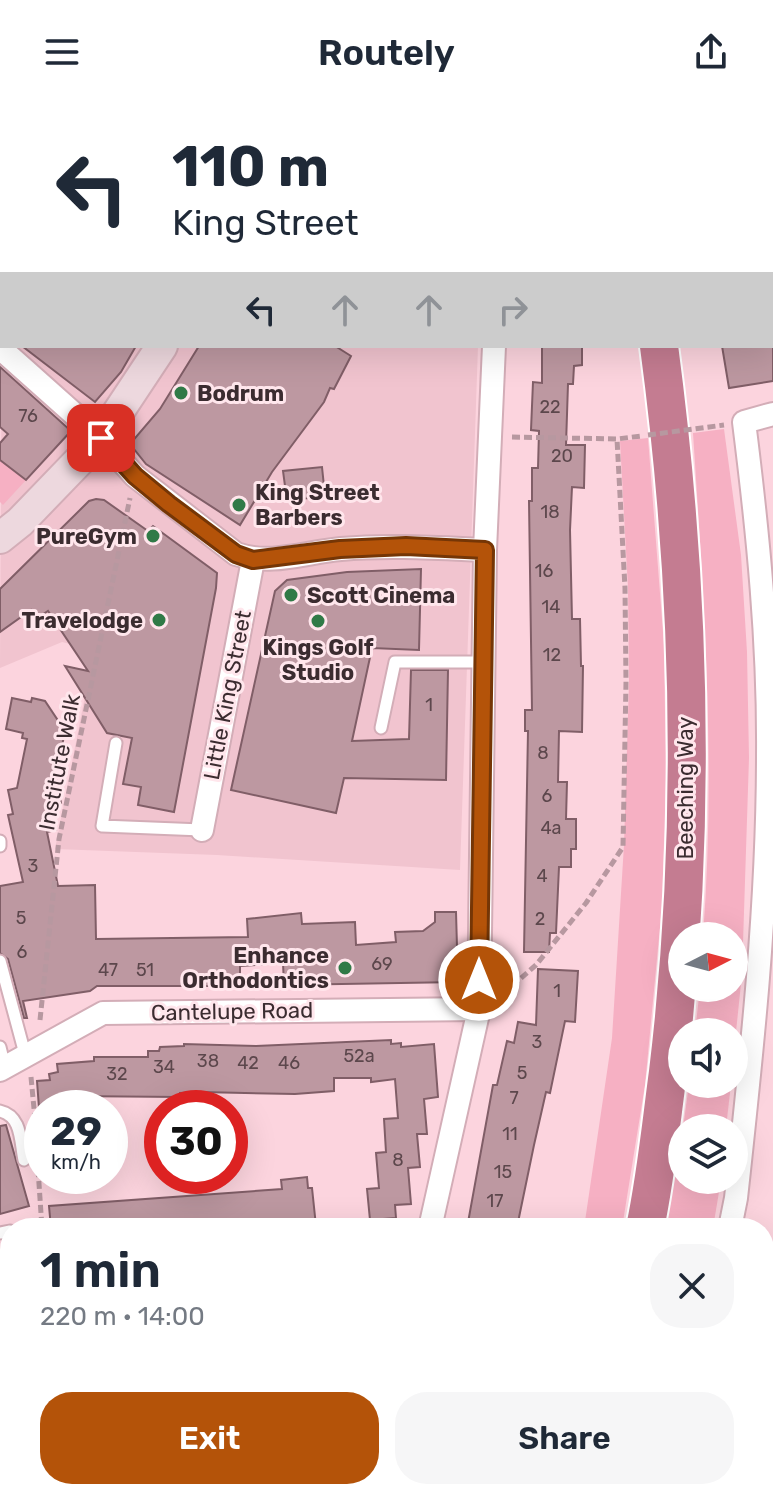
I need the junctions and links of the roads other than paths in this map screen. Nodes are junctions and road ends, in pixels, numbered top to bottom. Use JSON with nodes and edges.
{"nodes":[{"id":1,"x":161,"y":348,"type":"edge"},
{"id":2,"x":494,"y":348,"type":"edge"},
{"id":3,"x":659,"y":348,"type":"edge"},
{"id":4,"x":2,"y":349,"type":"edge"},
{"id":5,"x":773,"y":414,"type":"edge"},
{"id":6,"x":101,"y":438,"type":"junction"},
{"id":7,"x":0,"y":538,"type":"edge"},
{"id":8,"x":485,"y":550,"type":"junction"},
{"id":9,"x":253,"y":560,"type":"junction"},
{"id":10,"x":484,"y":662,"type":"junction"},
{"id":11,"x":381,"y":728,"type":"dead end"},
{"id":12,"x":116,"y":743,"type":"dead end"},
{"id":13,"x":202,"y":830,"type":"joint"},
{"id":14,"x":0,"y":961,"type":"edge"},
{"id":15,"x":479,"y":1009,"type":"junction"},
{"id":16,"x":25,"y":1054,"type":"junction"},
{"id":17,"x":2,"y":1061,"type":"edge"},
{"id":18,"x":0,"y":1111,"type":"edge"},
{"id":19,"x":24,"y":1160,"type":"dead end"},
{"id":20,"x":432,"y":1218,"type":"edge"},
{"id":21,"x":647,"y":1218,"type":"edge"},
{"id":22,"x":732,"y":1218,"type":"edge"}],
"edges":[{"from":1,"to":6,"type":"street"},
{"from":2,"to":8,"type":"street"},
{"from":3,"to":21,"type":"highway","name":"Beeching Way"},
{"from":4,"to":6,"type":"street"},
{"from":5,"to":22,"type":"street"},
{"from":6,"to":7,"type":"street"},
{"from":6,"to":9,"type":"street"},
{"from":8,"to":9,"type":"street"},
{"from":8,"to":10,"type":"street"},
{"from":9,"to":13,"type":"street","name":"Little King Street"},
{"from":10,"to":11,"type":"lane"},
{"from":10,"to":15,"type":"street"},
{"from":12,"to":13,"type":"lane"},
{"from":14,"to":16,"type":"lane"},
{"from":15,"to":16,"type":"street","name":"Cantelupe Road"},
{"from":15,"to":20,"type":"street"},
{"from":16,"to":17,"type":"street","name":"Cantelupe Road"},
{"from":18,"to":19,"type":"lane"}]}
